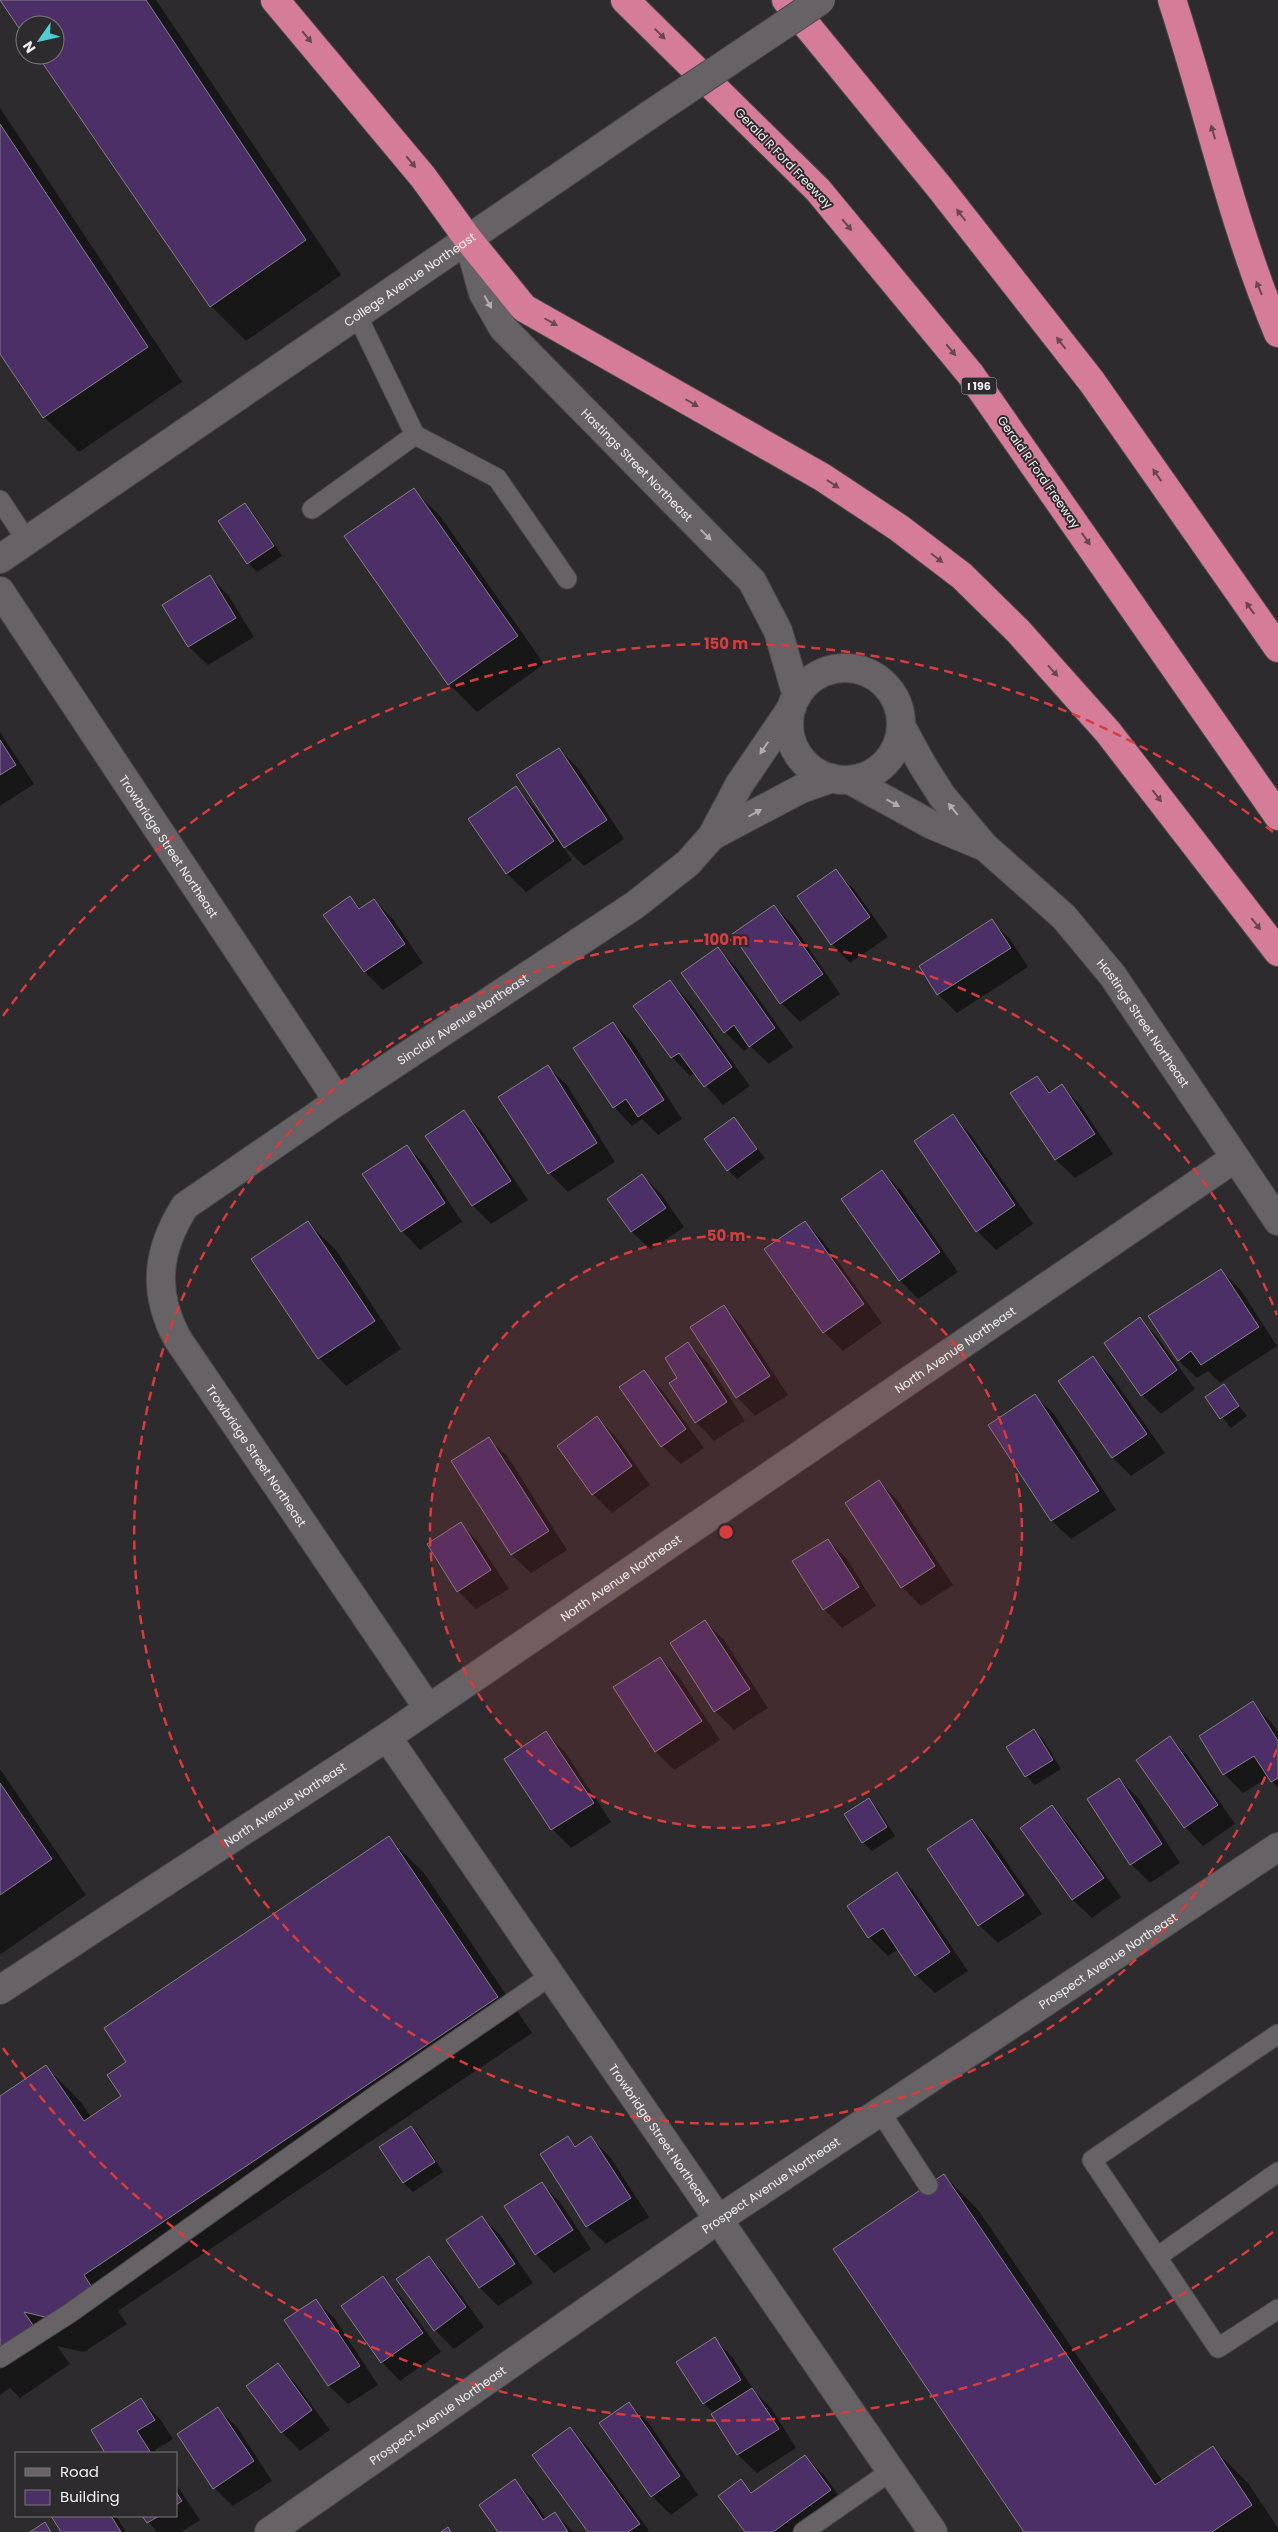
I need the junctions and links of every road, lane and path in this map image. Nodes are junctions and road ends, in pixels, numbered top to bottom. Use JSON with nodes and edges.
{"nodes":[{"id":1,"x":275,"y":0,"type":"edge"},
{"id":2,"x":625,"y":0,"type":"edge"},
{"id":3,"x":786,"y":0,"type":"edge"},
{"id":4,"x":821,"y":0,"type":"edge"},
{"id":5,"x":1172,"y":0,"type":"edge"},
{"id":6,"x":468,"y":239,"type":"junction"},
{"id":7,"x":357,"y":315,"type":"junction"},
{"id":8,"x":1278,"y":333,"type":"edge"},
{"id":9,"x":415,"y":435,"type":"junction"},
{"id":10,"x":0,"y":500,"type":"edge"},
{"id":11,"x":312,"y":509,"type":"dead end"},
{"id":12,"x":27,"y":541,"type":"junction"},
{"id":13,"x":0,"y":559,"type":"edge"},
{"id":14,"x":567,"y":579,"type":"dead end"},
{"id":15,"x":0,"y":592,"type":"edge"},
{"id":16,"x":1278,"y":648,"type":"edge"},
{"id":17,"x":795,"y":702,"type":"junction"},
{"id":18,"x":901,"y":726,"type":"junction"},
{"id":19,"x":841,"y":779,"type":"junction"},
{"id":20,"x":1278,"y":816,"type":"edge"},
{"id":21,"x":712,"y":836,"type":"junction"},
{"id":22,"x":984,"y":846,"type":"junction"},
{"id":23,"x":1278,"y":952,"type":"edge"},
{"id":24,"x":338,"y":1101,"type":"junction"},
{"id":25,"x":1236,"y":1158,"type":"junction"},
{"id":26,"x":203,"y":1192,"type":"joint"},
{"id":27,"x":1278,"y":1221,"type":"edge"},
{"id":28,"x":428,"y":1708,"type":"junction"},
{"id":29,"x":387,"y":1737,"type":"junction"},
{"id":30,"x":1278,"y":1847,"type":"edge"},
{"id":31,"x":552,"y":1976,"type":"junction"},
{"id":32,"x":0,"y":1990,"type":"edge"},
{"id":33,"x":1278,"y":2034,"type":"edge"},
{"id":34,"x":881,"y":2113,"type":"junction"},
{"id":35,"x":1278,"y":2172,"type":"edge"},
{"id":36,"x":928,"y":2184,"type":"dead end"},
{"id":37,"x":719,"y":2219,"type":"junction"},
{"id":38,"x":1157,"y":2257,"type":"junction"},
{"id":39,"x":1278,"y":2309,"type":"edge"},
{"id":40,"x":0,"y":2358,"type":"edge"},
{"id":41,"x":891,"y":2471,"type":"junction"},
{"id":42,"x":269,"y":2532,"type":"edge"},
{"id":43,"x":802,"y":2532,"type":"edge"},
{"id":44,"x":933,"y":2532,"type":"edge"}],
"edges":[{"from":1,"to":6,"type":"highway","one_way":true},
{"from":2,"to":20,"type":"highway","name":"Gerald R Ford Freeway","number":"I 196","one_way":true},
{"from":16,"to":3,"type":"highway","one_way":true},
{"from":4,"to":6,"type":"street","name":"College Avenue Northeast","bridge":true},
{"from":8,"to":5,"type":"highway","one_way":true},
{"from":6,"to":7,"type":"street","name":"College Avenue Northeast"},
{"from":6,"to":17,"type":"street","name":"Hastings Street Northeast","one_way":true},
{"from":6,"to":23,"type":"highway","one_way":true},
{"from":7,"to":9,"type":"lane"},
{"from":7,"to":12,"type":"street","name":"College Avenue Northeast"},
{"from":9,"to":11,"type":"lane"},
{"from":9,"to":14,"type":"lane"},
{"from":10,"to":12,"type":"lane"},
{"from":12,"to":13,"type":"street","name":"College Avenue Northeast"},
{"from":15,"to":24,"type":"street","name":"Trowbridge Street Northeast"},
{"from":17,"to":18,"type":"street"},
{"from":17,"to":19,"type":"street"},
{"from":17,"to":21,"type":"street","name":"Sinclair Avenue Northeast","one_way":true},
{"from":18,"to":19,"type":"street"},
{"from":22,"to":18,"type":"street","name":"Hastings Street Northeast","one_way":true},
{"from":21,"to":19,"type":"street","name":"Sinclair Avenue Northeast","one_way":true},
{"from":19,"to":22,"type":"street","name":"Hastings Street Northeast","one_way":true},
{"from":21,"to":24,"type":"street","name":"Sinclair Avenue Northeast"},
{"from":22,"to":25,"type":"street","name":"Hastings Street Northeast"},
{"from":24,"to":26,"type":"street","name":"Sinclair Avenue Northeast"},
{"from":25,"to":27,"type":"street","name":"Hastings Street Northeast"},
{"from":25,"to":28,"type":"street","name":"North Avenue Northeast"},
{"from":26,"to":28,"type":"street","name":"Trowbridge Street Northeast"},
{"from":28,"to":29,"type":"street","name":"North Avenue Northeast"},
{"from":29,"to":31,"type":"street","name":"Trowbridge Street Northeast"},
{"from":29,"to":32,"type":"street","name":"North Avenue Northeast"},
{"from":30,"to":34,"type":"street","name":"Prospect Avenue Northeast"},
{"from":31,"to":37,"type":"street","name":"Trowbridge Street Northeast"},
{"from":31,"to":40,"type":"lane"},
{"from":33,"to":38,"type":"lane"},
{"from":34,"to":36,"type":"lane"},
{"from":34,"to":37,"type":"street","name":"Prospect Avenue Northeast"},
{"from":35,"to":38,"type":"lane"},
{"from":37,"to":41,"type":"street","name":"Trowbridge Street Northeast"},
{"from":37,"to":42,"type":"street","name":"Prospect Avenue Northeast"},
{"from":38,"to":39,"type":"lane"},
{"from":41,"to":43,"type":"lane"},
{"from":41,"to":44,"type":"street","name":"Trowbridge Street Northeast"}]}
